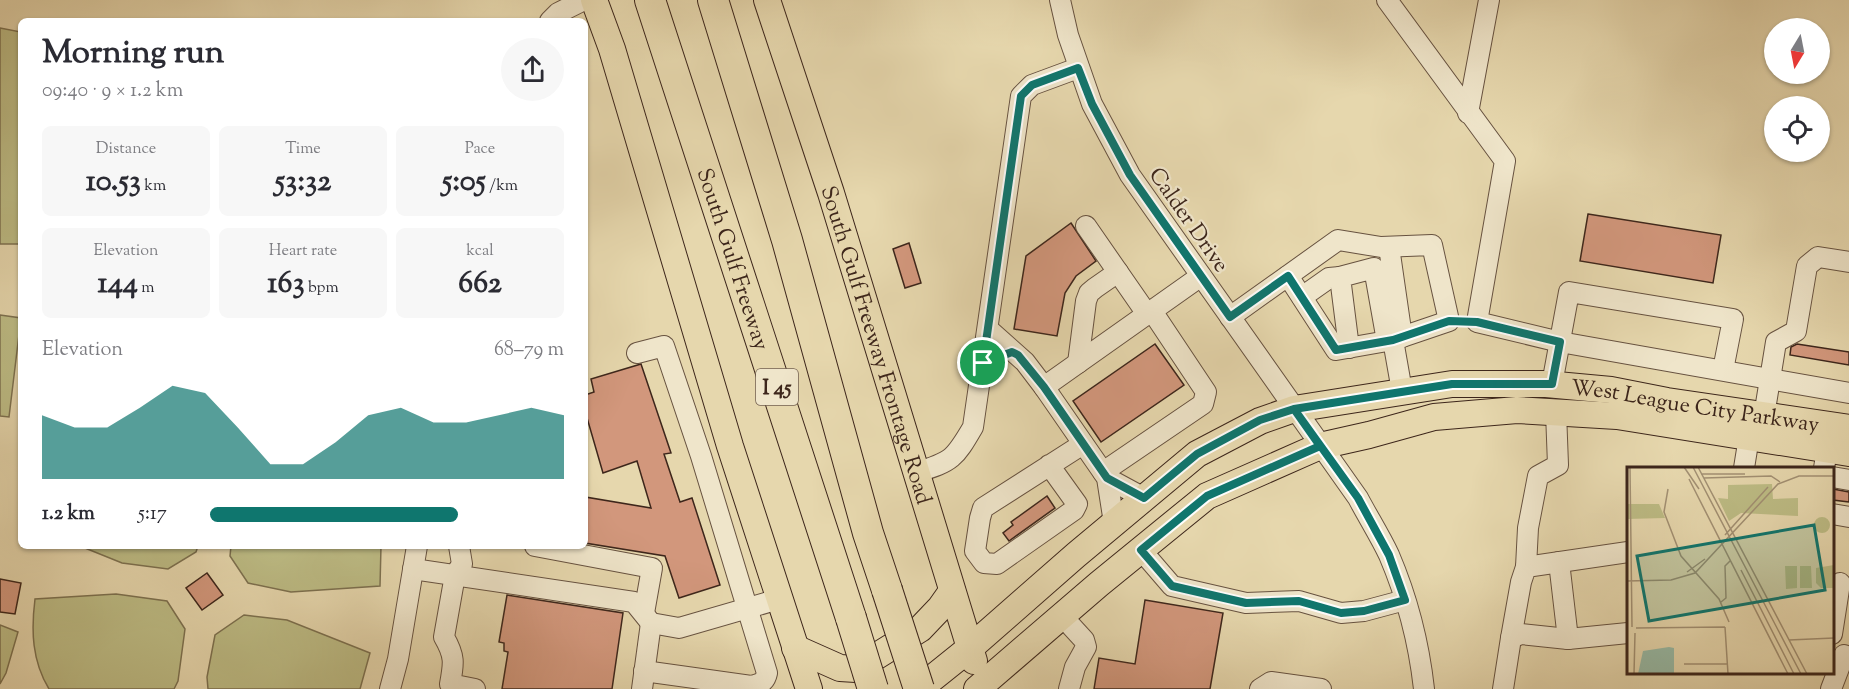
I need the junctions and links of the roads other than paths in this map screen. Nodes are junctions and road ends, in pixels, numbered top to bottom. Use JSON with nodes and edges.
{"nodes":[{"id":1,"x":548,"y":0,"type":"edge"},
{"id":2,"x":584,"y":0,"type":"edge"},
{"id":3,"x":594,"y":0,"type":"edge"},
{"id":4,"x":633,"y":0,"type":"edge"},
{"id":5,"x":650,"y":0,"type":"edge"},
{"id":6,"x":713,"y":0,"type":"edge"},
{"id":7,"x":729,"y":0,"type":"edge"},
{"id":8,"x":766,"y":0,"type":"edge"},
{"id":9,"x":1060,"y":0,"type":"edge"},
{"id":10,"x":1387,"y":0,"type":"edge"},
{"id":11,"x":1489,"y":0,"type":"edge"},
{"id":12,"x":548,"y":18,"type":"edge"},
{"id":13,"x":552,"y":18,"type":"edge"},
{"id":14,"x":1078,"y":68,"type":"junction"},
{"id":15,"x":1468,"y":113,"type":"junction"},
{"id":16,"x":701,"y":157,"type":"junction"},
{"id":17,"x":1086,"y":226,"type":"dead end"},
{"id":18,"x":1389,"y":247,"type":"junction"},
{"id":19,"x":1849,"y":262,"type":"edge"},
{"id":20,"x":1118,"y":272,"type":"junction"},
{"id":21,"x":1201,"y":276,"type":"junction"},
{"id":22,"x":1288,"y":276,"type":"junction"},
{"id":23,"x":1340,"y":277,"type":"junction"},
{"id":24,"x":1302,"y":297,"type":"junction"},
{"id":25,"x":1150,"y":312,"type":"junction"},
{"id":26,"x":1230,"y":317,"type":"junction"},
{"id":27,"x":1449,"y":321,"type":"junction"},
{"id":28,"x":810,"y":322,"type":"junction"},
{"id":29,"x":1477,"y":322,"type":"junction"},
{"id":30,"x":988,"y":330,"type":"junction"},
{"id":31,"x":1394,"y":339,"type":"junction"},
{"id":32,"x":1560,"y":342,"type":"junction"},
{"id":33,"x":1350,"y":348,"type":"junction"},
{"id":34,"x":1012,"y":352,"type":"junction"},
{"id":35,"x":637,"y":353,"type":"dead end"},
{"id":36,"x":983,"y":363,"type":"junction"},
{"id":37,"x":1078,"y":363,"type":"junction"},
{"id":38,"x":1723,"y":370,"type":"junction"},
{"id":39,"x":1770,"y":378,"type":"junction"},
{"id":40,"x":1552,"y":384,"type":"junction"},
{"id":41,"x":1044,"y":387,"type":"junction"},
{"id":42,"x":1402,"y":392,"type":"junction"},
{"id":43,"x":1849,"y":393,"type":"edge"},
{"id":44,"x":1294,"y":409,"type":"junction"},
{"id":45,"x":1556,"y":412,"type":"junction"},
{"id":46,"x":1764,"y":416,"type":"junction"},
{"id":47,"x":1849,"y":428,"type":"edge"},
{"id":48,"x":1749,"y":437,"type":"junction"},
{"id":49,"x":1083,"y":444,"type":"junction"},
{"id":50,"x":1320,"y":446,"type":"junction"},
{"id":51,"x":1833,"y":457,"type":"edge"},
{"id":52,"x":1049,"y":465,"type":"junction"},
{"id":53,"x":1744,"y":467,"type":"edge"},
{"id":54,"x":916,"y":472,"type":"junction"},
{"id":55,"x":1105,"y":475,"type":"junction"},
{"id":56,"x":1834,"y":477,"type":"edge"},
{"id":57,"x":1849,"y":480,"type":"edge"},
{"id":58,"x":1144,"y":498,"type":"junction"},
{"id":59,"x":1834,"y":514,"type":"edge"},
{"id":60,"x":1849,"y":517,"type":"edge"},
{"id":61,"x":1114,"y":523,"type":"junction"},
{"id":62,"x":416,"y":549,"type":"edge"},
{"id":63,"x":460,"y":549,"type":"edge"},
{"id":64,"x":550,"y":549,"type":"edge"},
{"id":65,"x":1141,"y":550,"type":"junction"},
{"id":66,"x":1627,"y":552,"type":"edge"},
{"id":67,"x":1559,"y":562,"type":"junction"},
{"id":68,"x":1526,"y":567,"type":"junction"},
{"id":69,"x":413,"y":569,"type":"junction"},
{"id":70,"x":455,"y":575,"type":"junction"},
{"id":71,"x":1841,"y":583,"type":"edge"},
{"id":72,"x":952,"y":591,"type":"junction"},
{"id":73,"x":778,"y":599,"type":"junction"},
{"id":74,"x":1405,"y":600,"type":"junction"},
{"id":75,"x":747,"y":608,"type":"junction"},
{"id":76,"x":1062,"y":616,"type":"junction"},
{"id":77,"x":647,"y":618,"type":"junction"},
{"id":78,"x":1834,"y":628,"type":"edge"},
{"id":79,"x":1627,"y":633,"type":"edge"},
{"id":80,"x":1511,"y":638,"type":"junction"},
{"id":81,"x":1568,"y":639,"type":"junction"},
{"id":82,"x":795,"y":648,"type":"junction"},
{"id":83,"x":970,"y":648,"type":"junction"},
{"id":84,"x":1842,"y":655,"type":"edge"},
{"id":85,"x":643,"y":680,"type":"edge"},
{"id":86,"x":448,"y":687,"type":"edge"},
{"id":87,"x":981,"y":688,"type":"edge"},
{"id":88,"x":390,"y":689,"type":"edge"},
{"id":89,"x":475,"y":689,"type":"edge"},
{"id":90,"x":809,"y":689,"type":"edge"},
{"id":91,"x":873,"y":689,"type":"edge"},
{"id":92,"x":919,"y":689,"type":"edge"},
{"id":93,"x":1069,"y":689,"type":"edge"},
{"id":94,"x":1260,"y":689,"type":"edge"},
{"id":95,"x":1320,"y":689,"type":"edge"},
{"id":96,"x":1424,"y":689,"type":"edge"},
{"id":97,"x":1503,"y":689,"type":"edge"},
{"id":98,"x":1831,"y":689,"type":"edge"}],
"edges":[{"from":1,"to":12,"type":"street"},
{"from":2,"to":13,"type":"street"},
{"from":3,"to":73,"type":"main road"},
{"from":4,"to":16,"type":"highway"},
{"from":5,"to":16,"type":"highway","name":"South Gulf Freeway","number":"I 45"},
{"from":6,"to":28,"type":"highway","number":"I 45"},
{"from":7,"to":28,"type":"highway"},
{"from":8,"to":54,"type":"main road","name":"South Gulf Freeway Frontage Road"},
{"from":9,"to":14,"type":"street","name":"Calder Drive"},
{"from":10,"to":15,"type":"street"},
{"from":11,"to":15,"type":"street"},
{"from":14,"to":21,"type":"street","name":"Calder Drive"},
{"from":14,"to":30,"type":"street"},
{"from":15,"to":29,"type":"street"},
{"from":16,"to":91,"type":"highway","name":"South Gulf Freeway","number":"I 45","bridge":true},
{"from":17,"to":20,"type":"street"},
{"from":18,"to":22,"type":"street"},
{"from":18,"to":27,"type":"street"},
{"from":18,"to":31,"type":"street"},
{"from":19,"to":39,"type":"street"},
{"from":20,"to":25,"type":"street"},
{"from":20,"to":37,"type":"street"},
{"from":21,"to":25,"type":"street"},
{"from":21,"to":26,"type":"street","name":"Calder Drive"},
{"from":22,"to":24,"type":"street"},
{"from":22,"to":26,"type":"street"},
{"from":23,"to":24,"type":"street"},
{"from":23,"to":31,"type":"street"},
{"from":23,"to":33,"type":"street"},
{"from":24,"to":33,"type":"street"},
{"from":25,"to":37,"type":"street"},
{"from":25,"to":55,"type":"street"},
{"from":26,"to":44,"type":"street","name":"Calder Drive"},
{"from":27,"to":29,"type":"street"},
{"from":27,"to":31,"type":"street"},
{"from":28,"to":92,"type":"highway","number":"I 45","bridge":true},
{"from":29,"to":32,"type":"street"},
{"from":30,"to":34,"type":"street"},
{"from":30,"to":36,"type":"street"},
{"from":31,"to":33,"type":"street"},
{"from":31,"to":42,"type":"street"},
{"from":32,"to":38,"type":"street"},
{"from":32,"to":38,"type":"street"},
{"from":32,"to":40,"type":"street"},
{"from":34,"to":36,"type":"street"},
{"from":34,"to":41,"type":"street"},
{"from":35,"to":75,"type":"street"},
{"from":36,"to":54,"type":"street"},
{"from":37,"to":41,"type":"street"},
{"from":38,"to":39,"type":"street"},
{"from":39,"to":43,"type":"street"},
{"from":39,"to":46,"type":"street"},
{"from":40,"to":42,"type":"main road","name":"West League City Parkway"},
{"from":40,"to":46,"type":"main road","name":"West League City Parkway"},
{"from":41,"to":49,"type":"street"},
{"from":42,"to":44,"type":"main road","name":"West League City Parkway"},
{"from":44,"to":50,"type":"street","name":"Calder Drive"},
{"from":44,"to":58,"type":"main road","name":"West League City Parkway"},
{"from":45,"to":48,"type":"main road","name":"West League City Parkway"},
{"from":45,"to":50,"type":"main road","name":"West League City Parkway"},
{"from":45,"to":68,"type":"street"},
{"from":46,"to":47,"type":"main road","name":"West League City Parkway"},
{"from":48,"to":51,"type":"main road","name":"West League City Parkway"},
{"from":48,"to":53,"type":"street"},
{"from":49,"to":52,"type":"street"},
{"from":49,"to":55,"type":"street"},
{"from":50,"to":65,"type":"main road","name":"West League City Parkway"},
{"from":50,"to":74,"type":"street","name":"Calder Drive"},
{"from":52,"to":52,"type":"street"},
{"from":54,"to":72,"type":"main road","name":"South Gulf Freeway Frontage Road"},
{"from":55,"to":58,"type":"street"},
{"from":55,"to":61,"type":"street"},
{"from":56,"to":57,"type":"street"},
{"from":58,"to":61,"type":"main road","name":"West League City Parkway"},
{"from":59,"to":60,"type":"street"},
{"from":61,"to":83,"type":"main road","name":"West League City Parkway"},
{"from":62,"to":69,"type":"street"},
{"from":63,"to":70,"type":"street"},
{"from":64,"to":77,"type":"street"},
{"from":65,"to":74,"type":"street"},
{"from":65,"to":76,"type":"main road","name":"West League City Parkway"},
{"from":66,"to":67,"type":"street"},
{"from":67,"to":68,"type":"street"},
{"from":67,"to":81,"type":"street"},
{"from":68,"to":80,"type":"street"},
{"from":69,"to":70,"type":"street"},
{"from":69,"to":88,"type":"street"},
{"from":70,"to":77,"type":"street"},
{"from":70,"to":86,"type":"street"},
{"from":71,"to":78,"type":"street"},
{"from":72,"to":82,"type":"main road"},
{"from":72,"to":83,"type":"main road","name":"South Gulf Freeway Frontage Road"},
{"from":73,"to":75,"type":"street"},
{"from":73,"to":82,"type":"main road"},
{"from":74,"to":96,"type":"street","name":"Calder Drive"},
{"from":75,"to":77,"type":"street"},
{"from":75,"to":85,"type":"street"},
{"from":76,"to":87,"type":"main road","name":"West League City Parkway"},
{"from":76,"to":93,"type":"street"},
{"from":77,"to":85,"type":"street"},
{"from":79,"to":81,"type":"street"},
{"from":80,"to":81,"type":"street"},
{"from":80,"to":97,"type":"street"},
{"from":82,"to":90,"type":"main road"},
{"from":83,"to":87,"type":"main road","name":"South Gulf Freeway Frontage Road"},
{"from":83,"to":92,"type":"main road","name":"West League City Parkway"},
{"from":84,"to":98,"type":"street"},
{"from":86,"to":89,"type":"street"},
{"from":94,"to":95,"type":"street"}]}
